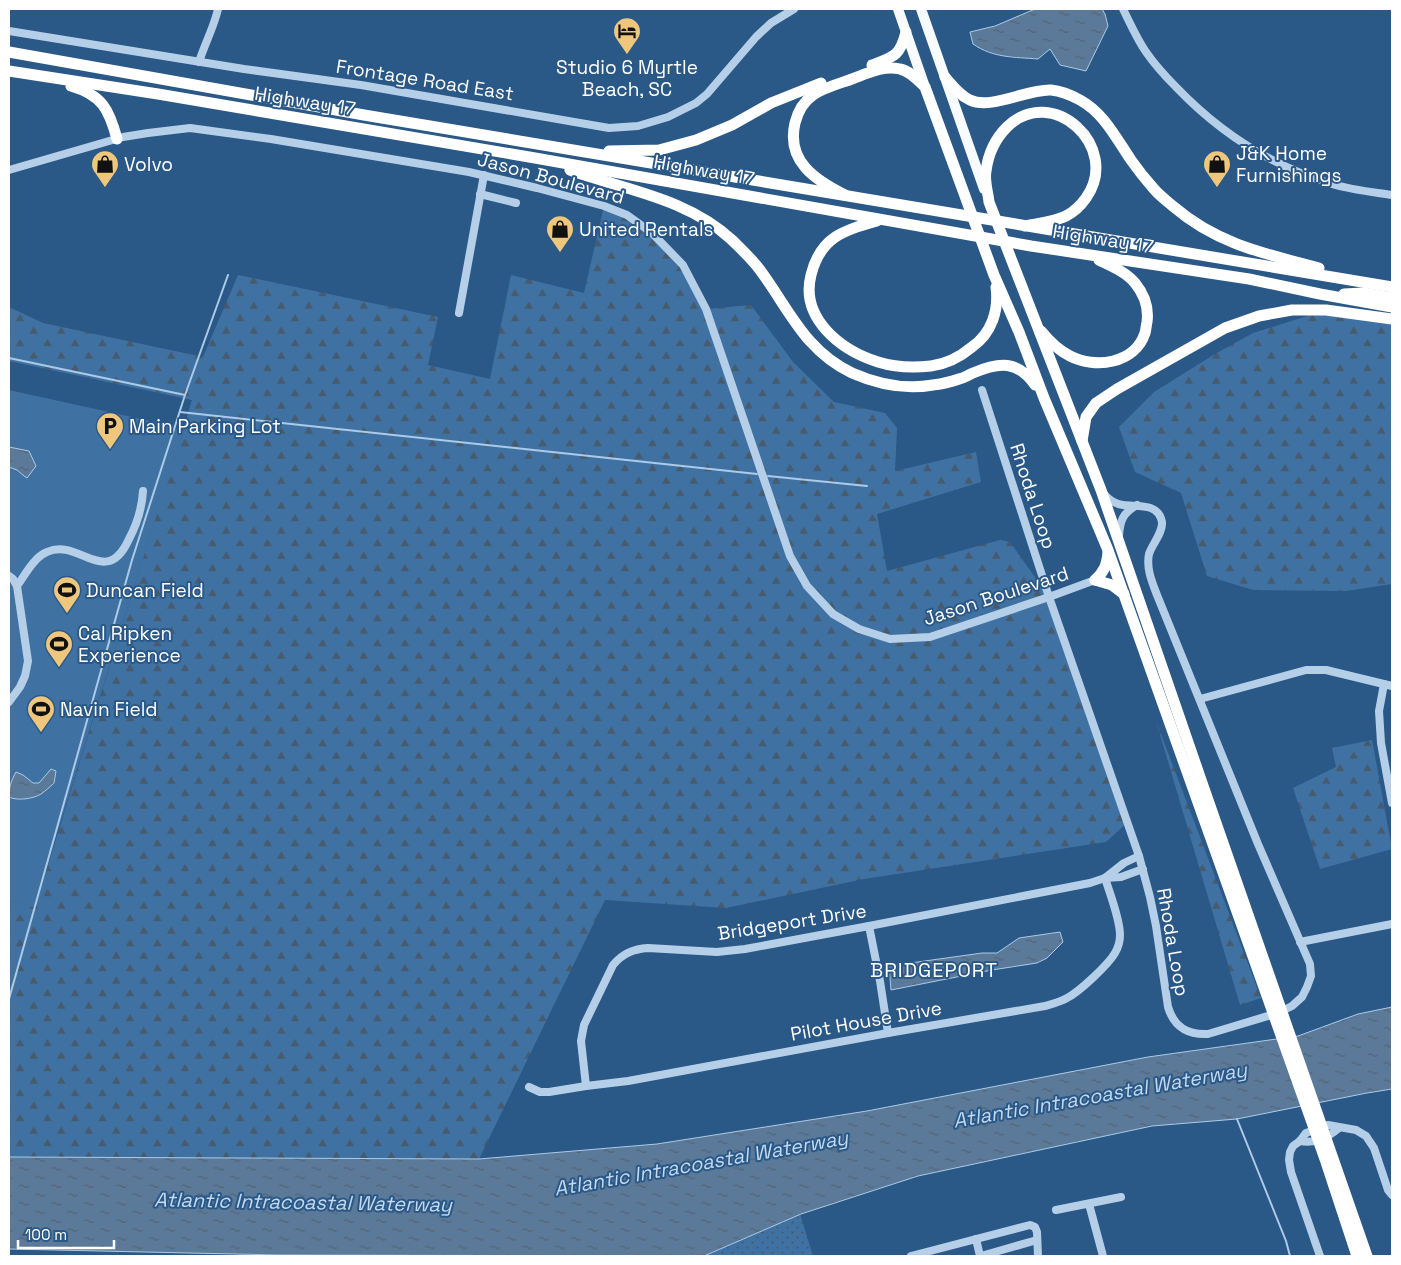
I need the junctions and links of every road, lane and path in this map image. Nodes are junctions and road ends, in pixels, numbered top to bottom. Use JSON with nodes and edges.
{"nodes":[{"id":1,"x":218,"y":9,"type":"edge"},
{"id":2,"x":794,"y":9,"type":"edge"},
{"id":3,"x":898,"y":9,"type":"edge"},
{"id":4,"x":921,"y":9,"type":"edge"},
{"id":5,"x":1123,"y":9,"type":"edge"},
{"id":6,"x":9,"y":30,"type":"edge"},
{"id":7,"x":906,"y":32,"type":"junction"},
{"id":8,"x":9,"y":52,"type":"edge"},
{"id":9,"x":199,"y":62,"type":"junction"},
{"id":10,"x":9,"y":71,"type":"edge"},
{"id":11,"x":38,"y":76,"type":"junction"},
{"id":12,"x":945,"y":76,"type":"junction"},
{"id":13,"x":925,"y":87,"type":"junction"},
{"id":14,"x":117,"y":139,"type":"junction"},
{"id":15,"x":582,"y":151,"type":"junction"},
{"id":16,"x":535,"y":158,"type":"junction"},
{"id":17,"x":9,"y":170,"type":"edge"},
{"id":18,"x":484,"y":175,"type":"junction"},
{"id":19,"x":480,"y":194,"type":"junction"},
{"id":20,"x":845,"y":195,"type":"junction"},
{"id":21,"x":1392,"y":195,"type":"edge"},
{"id":22,"x":989,"y":202,"type":"junction"},
{"id":23,"x":516,"y":203,"type":"dead end"},
{"id":24,"x":881,"y":220,"type":"junction"},
{"id":25,"x":1025,"y":226,"type":"junction"},
{"id":26,"x":1094,"y":256,"type":"junction"},
{"id":27,"x":994,"y":275,"type":"junction"},
{"id":28,"x":1376,"y":284,"type":"junction"},
{"id":29,"x":1392,"y":287,"type":"edge"},
{"id":30,"x":1320,"y":294,"type":"junction"},
{"id":31,"x":1392,"y":298,"type":"edge"},
{"id":32,"x":1392,"y":307,"type":"edge"},
{"id":33,"x":459,"y":313,"type":"dead end"},
{"id":34,"x":1392,"y":319,"type":"edge"},
{"id":35,"x":1036,"y":324,"type":"junction"},
{"id":36,"x":982,"y":390,"type":"dead end"},
{"id":37,"x":1044,"y":398,"type":"junction"},
{"id":38,"x":1082,"y":443,"type":"junction"},
{"id":39,"x":1101,"y":490,"type":"junction"},
{"id":40,"x":143,"y":491,"type":"dead end"},
{"id":41,"x":1138,"y":505,"type":"junction"},
{"id":42,"x":1118,"y":540,"type":"junction"},
{"id":43,"x":1108,"y":550,"type":"junction"},
{"id":44,"x":9,"y":576,"type":"edge"},
{"id":45,"x":1095,"y":580,"type":"junction"},
{"id":46,"x":17,"y":586,"type":"junction"},
{"id":47,"x":1124,"y":594,"type":"junction"},
{"id":48,"x":1049,"y":598,"type":"junction"},
{"id":49,"x":1388,"y":685,"type":"edge"},
{"id":50,"x":1200,"y":699,"type":"junction"},
{"id":51,"x":9,"y":702,"type":"edge"},
{"id":52,"x":1392,"y":803,"type":"edge"},
{"id":53,"x":1139,"y":856,"type":"junction"},
{"id":54,"x":1143,"y":869,"type":"junction"},
{"id":55,"x":1105,"y":878,"type":"junction"},
{"id":56,"x":1392,"y":924,"type":"edge"},
{"id":57,"x":869,"y":926,"type":"junction"},
{"id":58,"x":1300,"y":942,"type":"junction"},
{"id":59,"x":1265,"y":978,"type":"junction"},
{"id":60,"x":888,"y":1033,"type":"junction"},
{"id":61,"x":586,"y":1086,"type":"junction"},
{"id":62,"x":529,"y":1087,"type":"dead end"},
{"id":63,"x":1329,"y":1161,"type":"junction"},
{"id":64,"x":1392,"y":1195,"type":"edge"},
{"id":65,"x":1121,"y":1197,"type":"dead end"},
{"id":66,"x":1089,"y":1204,"type":"junction"},
{"id":67,"x":1056,"y":1210,"type":"dead end"},
{"id":68,"x":976,"y":1239,"type":"junction"},
{"id":69,"x":1037,"y":1240,"type":"junction"},
{"id":70,"x":911,"y":1256,"type":"edge"},
{"id":71,"x":980,"y":1256,"type":"edge"},
{"id":72,"x":1038,"y":1256,"type":"edge"},
{"id":73,"x":1104,"y":1256,"type":"edge"},
{"id":74,"x":1320,"y":1256,"type":"edge"},
{"id":75,"x":1357,"y":1256,"type":"edge"},
{"id":76,"x":1367,"y":1256,"type":"edge"}],
"edges":[{"from":1,"to":9,"type":"street"},
{"from":2,"to":9,"type":"street","name":"Frontage Road East"},
{"from":3,"to":7,"type":"main road"},
{"from":4,"to":12,"type":"main road"},
{"from":5,"to":21,"type":"street"},
{"from":6,"to":9,"type":"street","name":"Frontage Road East"},
{"from":7,"to":13,"type":"main road"},
{"from":7,"to":15,"type":"highway"},
{"from":8,"to":15,"type":"highway","name":"Highway 17"},
{"from":10,"to":11,"type":"highway","name":"Highway 17"},
{"from":11,"to":14,"type":"highway"},
{"from":11,"to":16,"type":"highway","name":"Highway 17"},
{"from":12,"to":22,"type":"main road"},
{"from":12,"to":28,"type":"highway"},
{"from":13,"to":20,"type":"highway"},
{"from":13,"to":27,"type":"highway"},
{"from":14,"to":17,"type":"street","name":"Jason Boulevard"},
{"from":14,"to":18,"type":"street","name":"Jason Boulevard"},
{"from":15,"to":20,"type":"highway","name":"Highway 17"},
{"from":16,"to":24,"type":"highway","name":"Highway 17"},
{"from":16,"to":37,"type":"highway"},
{"from":18,"to":19,"type":"street"},
{"from":18,"to":48,"type":"street","name":"Jason Boulevard"},
{"from":19,"to":23,"type":"street"},
{"from":19,"to":33,"type":"street"},
{"from":20,"to":25,"type":"highway","name":"Highway 17"},
{"from":22,"to":25,"type":"highway"},
{"from":22,"to":35,"type":"highway"},
{"from":24,"to":26,"type":"highway","name":"Highway 17"},
{"from":24,"to":27,"type":"highway"},
{"from":25,"to":28,"type":"highway","name":"Highway 17"},
{"from":26,"to":30,"type":"highway","name":"Highway 17"},
{"from":26,"to":35,"type":"highway"},
{"from":27,"to":37,"type":"highway"},
{"from":28,"to":29,"type":"highway","name":"Highway 17"},
{"from":30,"to":31,"type":"highway"},
{"from":30,"to":32,"type":"highway","name":"Highway 17"},
{"from":34,"to":38,"type":"highway"},
{"from":35,"to":38,"type":"highway"},
{"from":36,"to":48,"type":"street","name":"Rhoda Loop"},
{"from":37,"to":43,"type":"highway"},
{"from":38,"to":39,"type":"highway"},
{"from":39,"to":41,"type":"street"},
{"from":39,"to":42,"type":"highway"},
{"from":40,"to":46,"type":"street"},
{"from":41,"to":42,"type":"street"},
{"from":41,"to":50,"type":"street","name":"Rhoda Loop"},
{"from":42,"to":59,"type":"highway"},
{"from":43,"to":45,"type":"highway"},
{"from":43,"to":47,"type":"highway"},
{"from":44,"to":46,"type":"street"},
{"from":45,"to":47,"type":"highway"},
{"from":45,"to":48,"type":"street","name":"Jason Boulevard"},
{"from":46,"to":51,"type":"street"},
{"from":47,"to":59,"type":"highway"},
{"from":48,"to":53,"type":"street","name":"Rhoda Loop"},
{"from":49,"to":50,"type":"street"},
{"from":49,"to":52,"type":"street"},
{"from":50,"to":58,"type":"street","name":"Rhoda Loop"},
{"from":53,"to":54,"type":"street","name":"Rhoda Loop"},
{"from":53,"to":55,"type":"street","name":"Bridgeport Drive"},
{"from":54,"to":55,"type":"street","name":"Bridgeport Drive"},
{"from":54,"to":58,"type":"street","name":"Rhoda Loop"},
{"from":55,"to":57,"type":"street","name":"Bridgeport Drive"},
{"from":55,"to":60,"type":"street","name":"Pilot House Drive"},
{"from":56,"to":58,"type":"street"},
{"from":57,"to":60,"type":"street"},
{"from":57,"to":61,"type":"street","name":"Bridgeport Drive"},
{"from":59,"to":63,"type":"highway"},
{"from":60,"to":61,"type":"street","name":"Pilot House Drive"},
{"from":61,"to":62,"type":"street","name":"Pilot House Drive"},
{"from":63,"to":75,"type":"highway"},
{"from":63,"to":76,"type":"highway"},
{"from":64,"to":74,"type":"street"},
{"from":65,"to":66,"type":"street"},
{"from":66,"to":67,"type":"street"},
{"from":66,"to":73,"type":"street"},
{"from":68,"to":69,"type":"street"},
{"from":68,"to":70,"type":"street"},
{"from":68,"to":71,"type":"street"},
{"from":69,"to":71,"type":"street"},
{"from":69,"to":72,"type":"street"}]}
